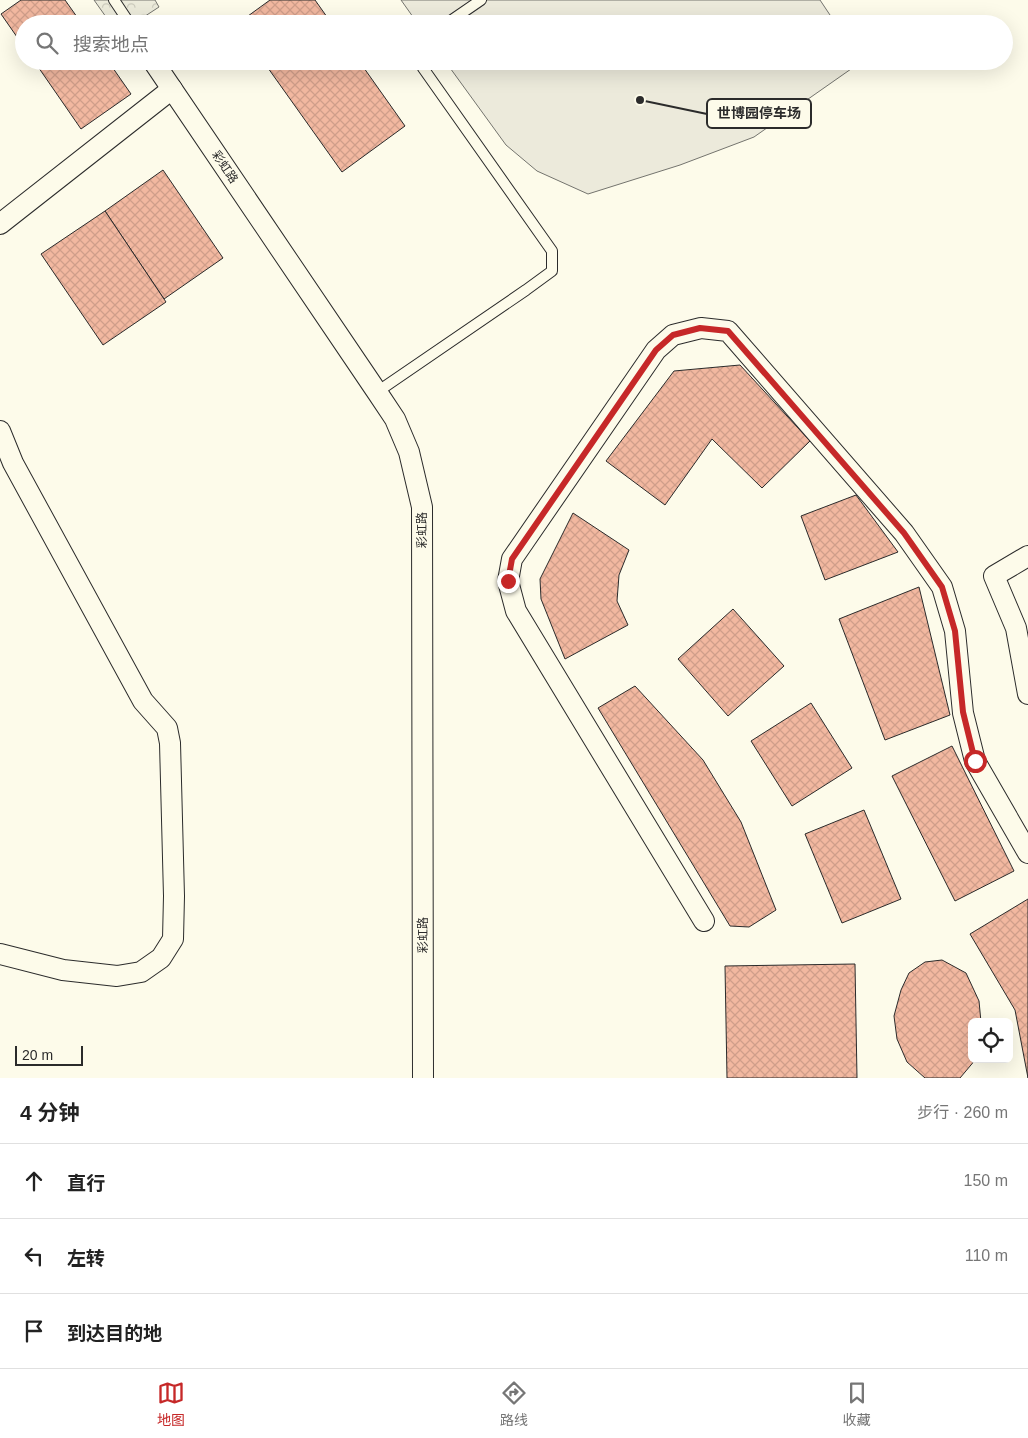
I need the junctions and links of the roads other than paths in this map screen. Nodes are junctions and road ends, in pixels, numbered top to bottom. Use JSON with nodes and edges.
{"nodes":[{"id":1,"x":114,"y":0,"type":"edge"},
{"id":2,"x":481,"y":0,"type":"edge"},
{"id":3,"x":124,"y":15,"type":"edge"},
{"id":4,"x":459,"y":15,"type":"edge"},
{"id":5,"x":160,"y":70,"type":"edge"},
{"id":6,"x":424,"y":70,"type":"edge"},
{"id":7,"x":172,"y":89,"type":"junction"},
{"id":8,"x":0,"y":224,"type":"edge"},
{"id":9,"x":377,"y":392,"type":"junction"},
{"id":10,"x":0,"y":432,"type":"edge"},
{"id":11,"x":1028,"y":556,"type":"edge"},
{"id":12,"x":1028,"y":694,"type":"edge"},
{"id":13,"x":1028,"y":853,"type":"edge"},
{"id":14,"x":704,"y":921,"type":"dead end"},
{"id":15,"x":0,"y":954,"type":"edge"},
{"id":16,"x":423,"y":1078,"type":"edge"}],
"edges":[{"from":1,"to":3,"type":"lane"},
{"from":2,"to":4,"type":"lane"},
{"from":5,"to":7,"type":"street","name":"彩虹路"},
{"from":6,"to":9,"type":"lane"},
{"from":7,"to":8,"type":"street"},
{"from":7,"to":9,"type":"street","name":"彩虹路"},
{"from":9,"to":16,"type":"street","name":"彩虹路"},
{"from":10,"to":15,"type":"street"},
{"from":11,"to":12,"type":"street"},
{"from":13,"to":14,"type":"street"}]}
